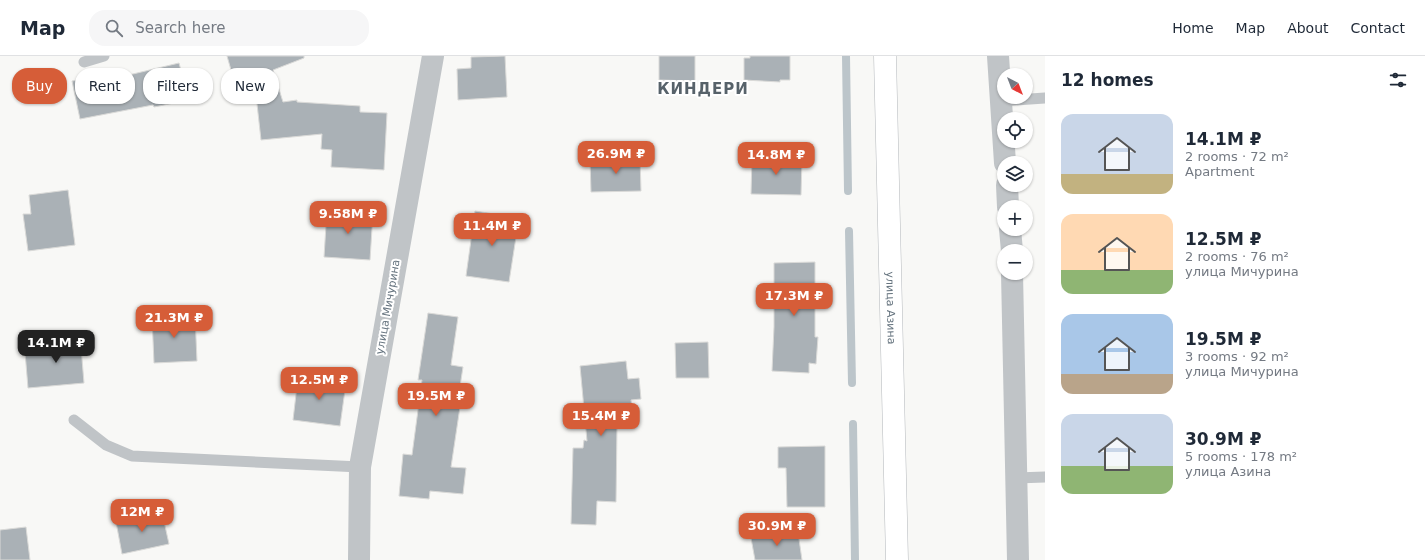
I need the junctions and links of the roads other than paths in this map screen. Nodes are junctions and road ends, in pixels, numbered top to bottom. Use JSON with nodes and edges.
{"nodes":[{"id":1,"x":104,"y":56,"type":"edge"},
{"id":2,"x":432,"y":56,"type":"edge"},
{"id":3,"x":885,"y":56,"type":"edge"},
{"id":4,"x":998,"y":56,"type":"edge"},
{"id":5,"x":84,"y":62,"type":"dead end"},
{"id":6,"x":999,"y":68,"type":"edge"},
{"id":7,"x":1045,"y":98,"type":"edge"},
{"id":8,"x":1033,"y":99,"type":"edge"},
{"id":9,"x":1001,"y":104,"type":"edge"},
{"id":10,"x":1005,"y":156,"type":"edge"},
{"id":11,"x":1012,"y":280,"type":"edge"},
{"id":12,"x":74,"y":420,"type":"dead end"},
{"id":13,"x":360,"y":467,"type":"junction"},
{"id":14,"x":1045,"y":477,"type":"edge"},
{"id":15,"x":1016,"y":478,"type":"junction"},
{"id":16,"x":359,"y":560,"type":"edge"},
{"id":17,"x":897,"y":560,"type":"edge"},
{"id":18,"x":1018,"y":560,"type":"edge"}],
"edges":[{"from":1,"to":5,"type":"lane"},
{"from":2,"to":13,"type":"street","name":"улица Мичурина"},
{"from":3,"to":17,"type":"main road","name":"улица Азина"},
{"from":4,"to":6,"type":"street"},
{"from":7,"to":8,"type":"lane"},
{"from":9,"to":10,"type":"street"},
{"from":11,"to":15,"type":"street"},
{"from":12,"to":13,"type":"lane"},
{"from":13,"to":16,"type":"street","name":"улица Мичурина"},
{"from":14,"to":15,"type":"lane"},
{"from":15,"to":18,"type":"street"}]}
